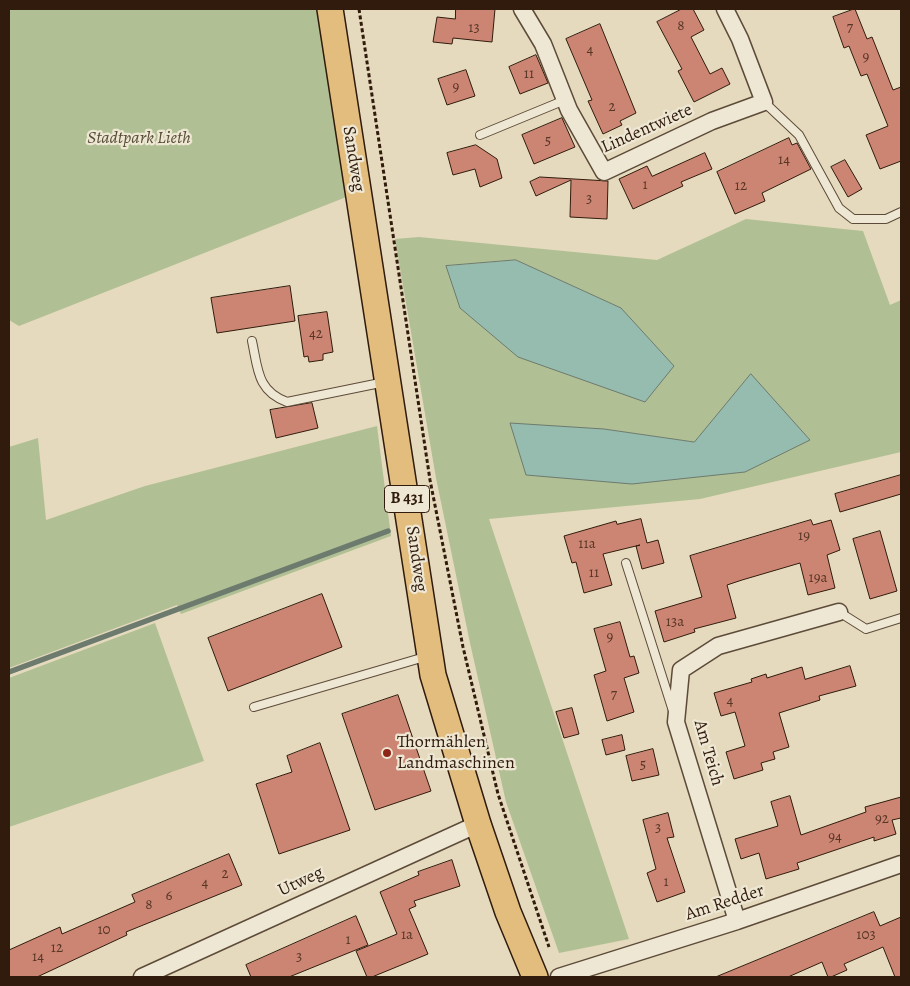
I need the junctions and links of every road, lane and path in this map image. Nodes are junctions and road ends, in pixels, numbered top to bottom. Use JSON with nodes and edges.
{"nodes":[{"id":1,"x":330,"y":9,"type":"edge"},
{"id":2,"x":359,"y":9,"type":"edge"},
{"id":3,"x":522,"y":9,"type":"edge"},
{"id":4,"x":724,"y":9,"type":"edge"},
{"id":5,"x":565,"y":100,"type":"junction"},
{"id":6,"x":764,"y":102,"type":"junction"},
{"id":7,"x":480,"y":135,"type":"dead end"},
{"id":8,"x":901,"y":212,"type":"edge"},
{"id":9,"x":252,"y":341,"type":"dead end"},
{"id":10,"x":388,"y":382,"type":"junction"},
{"id":11,"x":626,"y":563,"type":"dead end"},
{"id":12,"x":839,"y":612,"type":"joint"},
{"id":13,"x":901,"y":618,"type":"edge"},
{"id":14,"x":430,"y":656,"type":"junction"},
{"id":15,"x":254,"y":707,"type":"dead end"},
{"id":16,"x":676,"y":722,"type":"junction"},
{"id":17,"x":478,"y":824,"type":"junction"},
{"id":18,"x":901,"y":864,"type":"edge"},
{"id":19,"x":737,"y":921,"type":"junction"},
{"id":20,"x":550,"y":950,"type":"dead end"},
{"id":21,"x":142,"y":977,"type":"edge"},
{"id":22,"x":535,"y":977,"type":"edge"},
{"id":23,"x":559,"y":977,"type":"edge"}],
"edges":[{"from":1,"to":10,"type":"main road","name":"Sandweg","number":"B 431"},
{"from":2,"to":20,"type":"path"},
{"from":3,"to":5,"type":"street","name":"Lindentwiete"},
{"from":4,"to":6,"type":"street"},
{"from":5,"to":6,"type":"street","name":"Lindentwiete"},
{"from":5,"to":7,"type":"lane"},
{"from":6,"to":8,"type":"lane"},
{"from":9,"to":10,"type":"lane"},
{"from":10,"to":14,"type":"main road","name":"Sandweg","number":"B 431"},
{"from":11,"to":16,"type":"lane"},
{"from":12,"to":13,"type":"lane"},
{"from":12,"to":16,"type":"street","name":"Am Teich"},
{"from":14,"to":15,"type":"lane"},
{"from":14,"to":17,"type":"main road","name":"Sandweg","number":"B 431"},
{"from":16,"to":19,"type":"street","name":"Am Teich"},
{"from":17,"to":21,"type":"street","name":"Utweg"},
{"from":17,"to":22,"type":"main road","name":"Sandweg","number":"B 431"},
{"from":18,"to":19,"type":"street","name":"Am Redder"},
{"from":19,"to":23,"type":"street","name":"Am Redder"}]}
